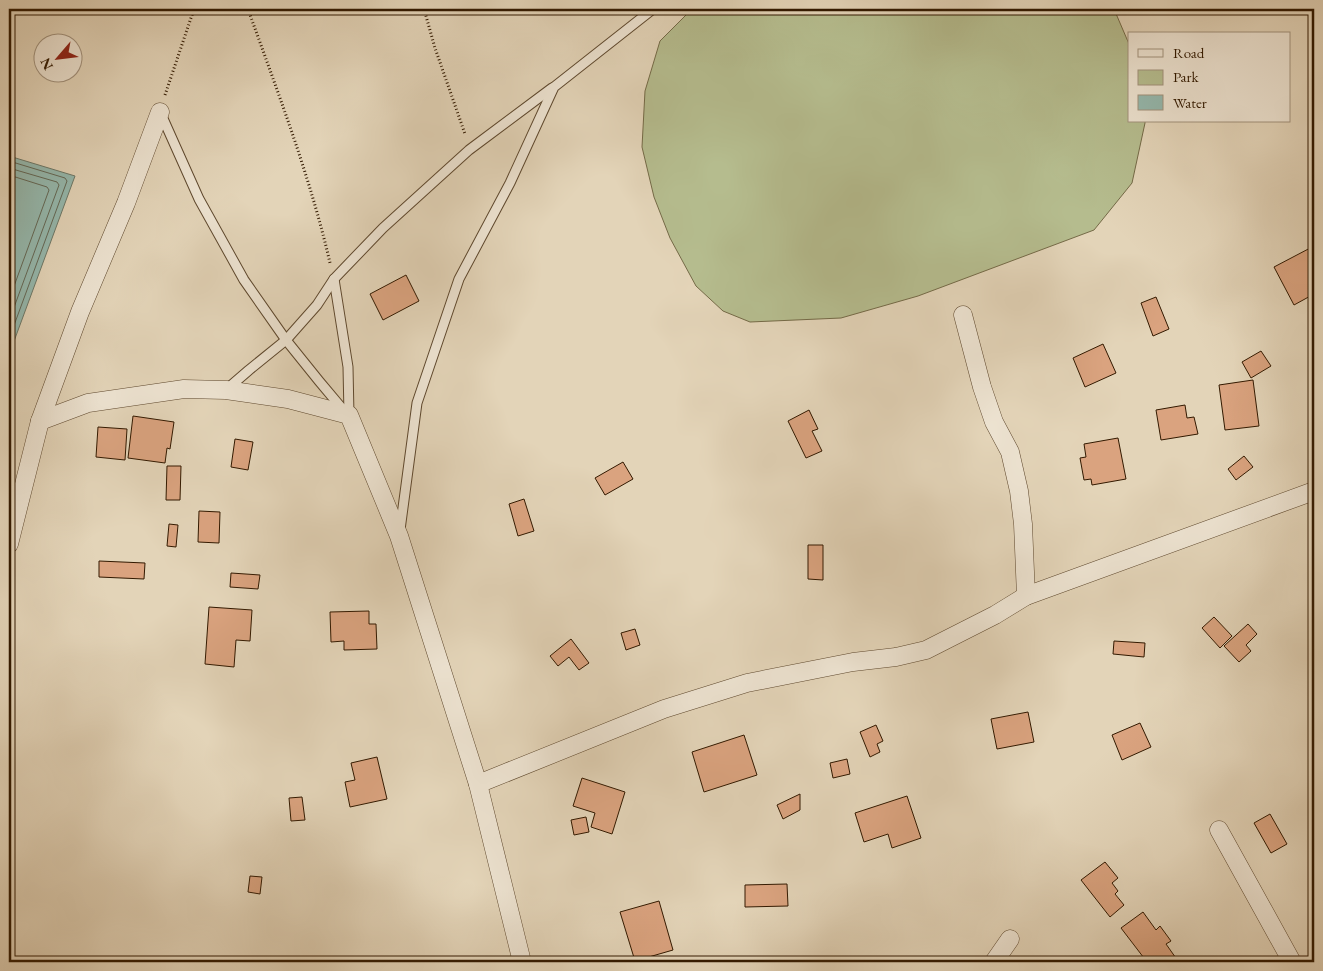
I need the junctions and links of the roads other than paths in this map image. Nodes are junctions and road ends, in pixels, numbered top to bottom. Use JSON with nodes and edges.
{"nodes":[{"id":1,"x":653,"y":9,"type":"edge"},
{"id":2,"x":554,"y":87,"type":"junction"},
{"id":3,"x":160,"y":112,"type":"joint"},
{"id":4,"x":334,"y":279,"type":"junction"},
{"id":5,"x":963,"y":315,"type":"dead end"},
{"id":6,"x":286,"y":340,"type":"junction"},
{"id":7,"x":226,"y":390,"type":"junction"},
{"id":8,"x":349,"y":416,"type":"junction"},
{"id":9,"x":40,"y":421,"type":"junction"},
{"id":10,"x":1314,"y":491,"type":"edge"},
{"id":11,"x":399,"y":536,"type":"junction"},
{"id":12,"x":9,"y":544,"type":"edge"},
{"id":13,"x":1026,"y":596,"type":"junction"},
{"id":14,"x":478,"y":784,"type":"junction"},
{"id":15,"x":1219,"y":830,"type":"dead end"},
{"id":16,"x":1010,"y":939,"type":"dead end"},
{"id":17,"x":522,"y":962,"type":"edge"},
{"id":18,"x":994,"y":962,"type":"edge"},
{"id":19,"x":1292,"y":962,"type":"edge"}],
"edges":[{"from":1,"to":2,"type":"lane"},
{"from":2,"to":4,"type":"lane"},
{"from":2,"to":11,"type":"lane"},
{"from":3,"to":6,"type":"lane"},
{"from":3,"to":9,"type":"street"},
{"from":4,"to":6,"type":"lane"},
{"from":4,"to":8,"type":"lane"},
{"from":5,"to":13,"type":"street"},
{"from":6,"to":7,"type":"lane"},
{"from":6,"to":8,"type":"lane"},
{"from":7,"to":8,"type":"street"},
{"from":7,"to":9,"type":"street"},
{"from":8,"to":11,"type":"street"},
{"from":9,"to":12,"type":"street"},
{"from":10,"to":13,"type":"street"},
{"from":11,"to":14,"type":"street"},
{"from":13,"to":14,"type":"street"},
{"from":14,"to":17,"type":"street"},
{"from":15,"to":19,"type":"street"},
{"from":16,"to":18,"type":"street"}]}
